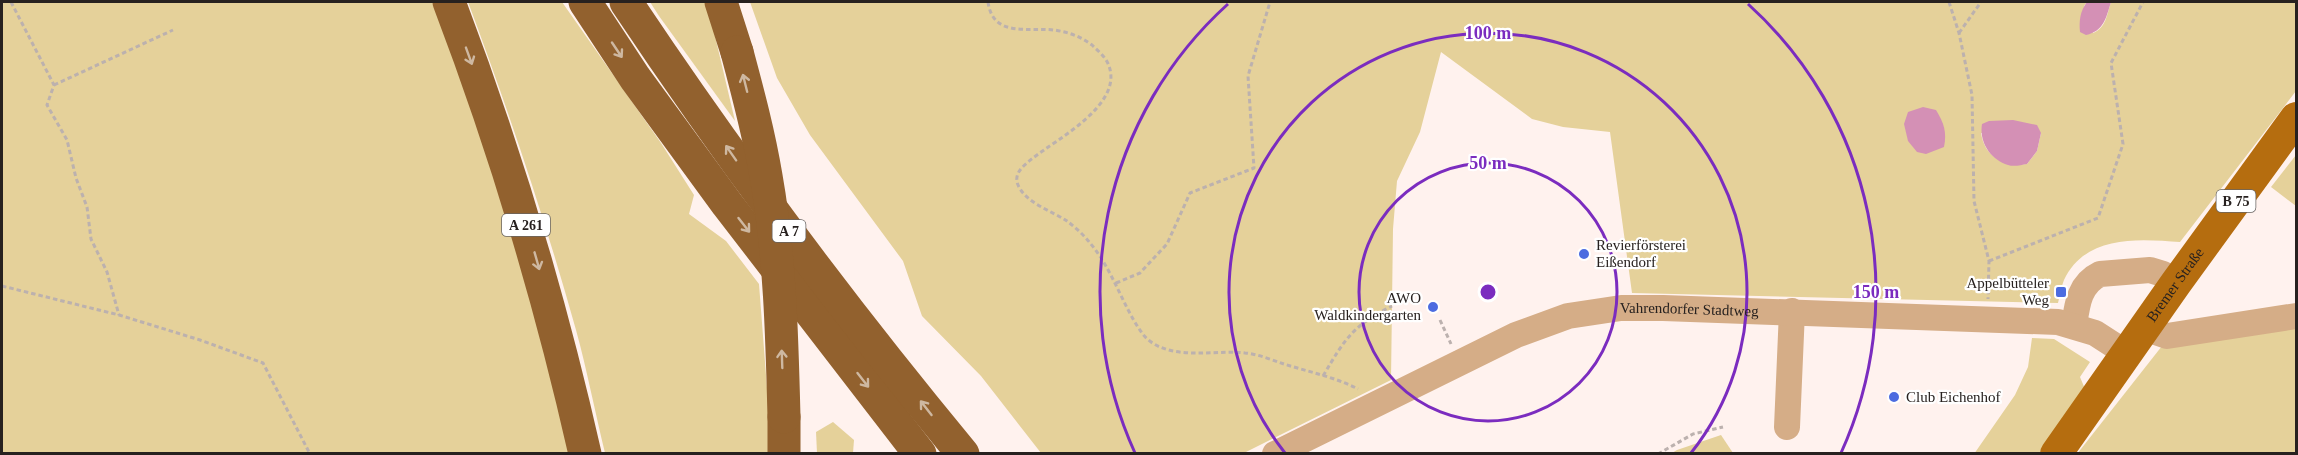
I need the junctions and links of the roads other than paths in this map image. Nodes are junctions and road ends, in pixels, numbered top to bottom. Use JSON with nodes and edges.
{"nodes":[{"id":1,"x":448,"y":2,"type":"edge"},
{"id":2,"x":585,"y":2,"type":"edge"},
{"id":3,"x":626,"y":2,"type":"edge"},
{"id":4,"x":721,"y":2,"type":"edge"},
{"id":5,"x":2296,"y":118,"type":"edge"},
{"id":6,"x":2176,"y":283,"type":"junction"},
{"id":7,"x":1785,"y":311,"type":"junction"},
{"id":8,"x":2296,"y":316,"type":"edge"},
{"id":9,"x":2074,"y":326,"type":"junction"},
{"id":10,"x":2144,"y":328,"type":"junction"},
{"id":11,"x":2126,"y":353,"type":"junction"},
{"id":12,"x":1787,"y":427,"type":"dead end"},
{"id":13,"x":585,"y":453,"type":"edge"},
{"id":14,"x":784,"y":453,"type":"edge"},
{"id":15,"x":920,"y":453,"type":"edge"},
{"id":16,"x":963,"y":453,"type":"edge"},
{"id":17,"x":1275,"y":453,"type":"edge"},
{"id":18,"x":2056,"y":453,"type":"edge"}],
"edges":[{"from":1,"to":13,"type":"highway","number":"A 261","one_way":true},
{"from":2,"to":15,"type":"highway","number":"A 7","one_way":true},
{"from":16,"to":3,"type":"highway","number":"A 7","one_way":true},
{"from":14,"to":4,"type":"highway","one_way":true,"bridge":true},
{"from":5,"to":6,"type":"main road","name":"Bremer Straße","number":"B 75"},
{"from":6,"to":9,"type":"street"},
{"from":6,"to":10,"type":"main road","name":"Bremer Straße","number":"B 75"},
{"from":7,"to":9,"type":"street","name":"Vahrendorfer Stadtweg"},
{"from":7,"to":12,"type":"street"},
{"from":7,"to":17,"type":"street","name":"Vahrendorfer Stadtweg"},
{"from":8,"to":10,"type":"street"},
{"from":9,"to":11,"type":"street","name":"Vahrendorfer Stadtweg"},
{"from":10,"to":11,"type":"main road","name":"Bremer Straße","number":"B 75"},
{"from":11,"to":18,"type":"main road","name":"Bremer Straße","number":"B 75"}]}
